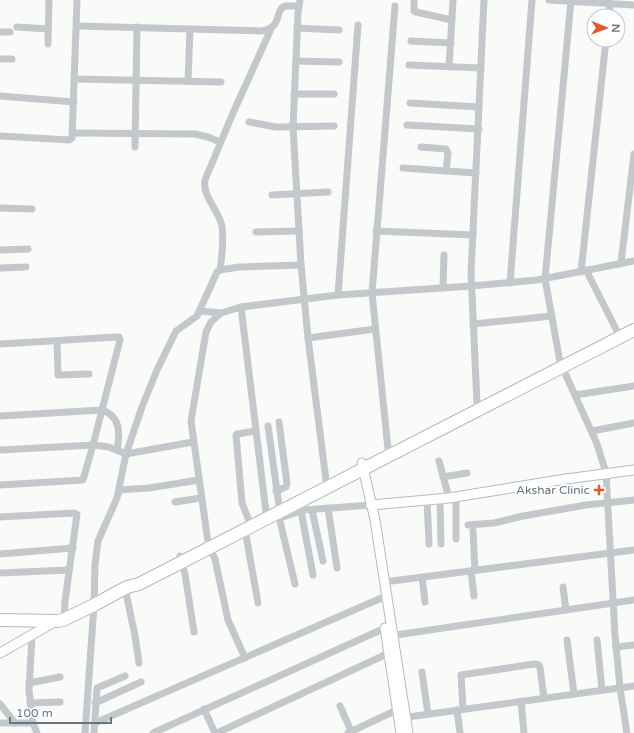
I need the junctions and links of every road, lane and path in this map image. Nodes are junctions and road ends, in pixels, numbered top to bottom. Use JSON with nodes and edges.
{"nodes":[{"id":1,"x":49,"y":0,"type":"edge"},
{"id":2,"x":77,"y":0,"type":"edge"},
{"id":3,"x":414,"y":0,"type":"edge"},
{"id":4,"x":453,"y":0,"type":"edge"},
{"id":5,"x":484,"y":0,"type":"edge"},
{"id":6,"x":532,"y":0,"type":"edge"},
{"id":7,"x":549,"y":0,"type":"edge"},
{"id":8,"x":571,"y":1,"type":"junction"},
{"id":9,"x":300,"y":3,"type":"edge"},
{"id":10,"x":610,"y":4,"type":"junction"},
{"id":11,"x":634,"y":5,"type":"edge"},
{"id":12,"x":395,"y":6,"type":"dead end"},
{"id":13,"x":610,"y":8,"type":"edge"},
{"id":14,"x":452,"y":20,"type":"junction"},
{"id":15,"x":358,"y":25,"type":"dead end"},
{"id":16,"x":77,"y":26,"type":"junction"},
{"id":17,"x":137,"y":27,"type":"junction"},
{"id":18,"x":17,"y":28,"type":"dead end"},
{"id":19,"x":297,"y":28,"type":"junction"},
{"id":20,"x":48,"y":29,"type":"junction"},
{"id":21,"x":190,"y":29,"type":"junction"},
{"id":22,"x":271,"y":29,"type":"junction"},
{"id":23,"x":339,"y":30,"type":"dead end"},
{"id":24,"x":0,"y":32,"type":"edge"},
{"id":25,"x":10,"y":32,"type":"dead end"},
{"id":26,"x":411,"y":41,"type":"dead end"},
{"id":27,"x":451,"y":43,"type":"junction"},
{"id":28,"x":48,"y":44,"type":"dead end"},
{"id":29,"x":605,"y":48,"type":"edge"},
{"id":30,"x":0,"y":59,"type":"edge"},
{"id":31,"x":12,"y":59,"type":"dead end"},
{"id":32,"x":296,"y":61,"type":"junction"},
{"id":33,"x":339,"y":62,"type":"dead end"},
{"id":34,"x":409,"y":65,"type":"dead end"},
{"id":35,"x":449,"y":67,"type":"junction"},
{"id":36,"x":481,"y":68,"type":"junction"},
{"id":37,"x":76,"y":79,"type":"junction"},
{"id":38,"x":136,"y":80,"type":"junction"},
{"id":39,"x":188,"y":81,"type":"junction"},
{"id":40,"x":221,"y":82,"type":"dead end"},
{"id":41,"x":294,"y":94,"type":"junction"},
{"id":42,"x":334,"y":94,"type":"dead end"},
{"id":43,"x":0,"y":96,"type":"edge"},
{"id":44,"x":74,"y":102,"type":"junction"},
{"id":45,"x":410,"y":103,"type":"dead end"},
{"id":46,"x":479,"y":107,"type":"junction"},
{"id":47,"x":249,"y":122,"type":"dead end"},
{"id":48,"x":407,"y":125,"type":"dead end"},
{"id":49,"x":334,"y":126,"type":"dead end"},
{"id":50,"x":293,"y":127,"type":"junction"},
{"id":51,"x":479,"y":129,"type":"junction"},
{"id":52,"x":73,"y":133,"type":"junction"},
{"id":53,"x":135,"y":133,"type":"junction"},
{"id":54,"x":0,"y":136,"type":"edge"},
{"id":55,"x":220,"y":142,"type":"junction"},
{"id":56,"x":135,"y":147,"type":"dead end"},
{"id":57,"x":421,"y":147,"type":"dead end"},
{"id":58,"x":634,"y":154,"type":"edge"},
{"id":59,"x":403,"y":168,"type":"dead end"},
{"id":60,"x":446,"y":171,"type":"junction"},
{"id":61,"x":476,"y":172,"type":"junction"},
{"id":62,"x":328,"y":192,"type":"dead end"},
{"id":63,"x":297,"y":194,"type":"junction"},
{"id":64,"x":272,"y":195,"type":"dead end"},
{"id":65,"x":0,"y":208,"type":"edge"},
{"id":66,"x":32,"y":209,"type":"dead end"},
{"id":67,"x":299,"y":231,"type":"junction"},
{"id":68,"x":376,"y":231,"type":"junction"},
{"id":69,"x":256,"y":232,"type":"dead end"},
{"id":70,"x":473,"y":235,"type":"junction"},
{"id":71,"x":28,"y":249,"type":"dead end"},
{"id":72,"x":0,"y":250,"type":"edge"},
{"id":73,"x":444,"y":255,"type":"dead end"},
{"id":74,"x":634,"y":261,"type":"edge"},
{"id":75,"x":621,"y":263,"type":"junction"},
{"id":76,"x":301,"y":265,"type":"junction"},
{"id":77,"x":0,"y":268,"type":"edge"},
{"id":78,"x":26,"y":268,"type":"dead end"},
{"id":79,"x":220,"y":270,"type":"junction"},
{"id":80,"x":584,"y":271,"type":"junction"},
{"id":81,"x":545,"y":279,"type":"junction"},
{"id":82,"x":510,"y":283,"type":"junction"},
{"id":83,"x":471,"y":286,"type":"junction"},
{"id":84,"x":443,"y":288,"type":"junction"},
{"id":85,"x":372,"y":293,"type":"junction"},
{"id":86,"x":338,"y":295,"type":"junction"},
{"id":87,"x":303,"y":299,"type":"junction"},
{"id":88,"x":241,"y":307,"type":"junction"},
{"id":89,"x":200,"y":311,"type":"junction"},
{"id":90,"x":221,"y":313,"type":"junction"},
{"id":91,"x":552,"y":316,"type":"junction"},
{"id":92,"x":473,"y":324,"type":"junction"},
{"id":93,"x":634,"y":325,"type":"edge"},
{"id":94,"x":375,"y":329,"type":"junction"},
{"id":95,"x":634,"y":330,"type":"edge"},
{"id":96,"x":618,"y":333,"type":"junction"},
{"id":97,"x":308,"y":338,"type":"junction"},
{"id":98,"x":56,"y":340,"type":"junction"},
{"id":99,"x":0,"y":344,"type":"edge"},
{"id":100,"x":562,"y":365,"type":"junction"},
{"id":101,"x":89,"y":374,"type":"dead end"},
{"id":102,"x":634,"y":386,"type":"edge"},
{"id":103,"x":576,"y":395,"type":"junction"},
{"id":104,"x":477,"y":403,"type":"junction"},
{"id":105,"x":102,"y":410,"type":"junction"},
{"id":106,"x":0,"y":416,"type":"edge"},
{"id":107,"x":278,"y":422,"type":"dead end"},
{"id":108,"x":634,"y":423,"type":"edge"},
{"id":109,"x":268,"y":426,"type":"dead end"},
{"id":110,"x":256,"y":431,"type":"junction"},
{"id":111,"x":592,"y":431,"type":"junction"},
{"id":112,"x":194,"y":442,"type":"junction"},
{"id":113,"x":94,"y":445,"type":"junction"},
{"id":114,"x":388,"y":448,"type":"junction"},
{"id":115,"x":0,"y":450,"type":"edge"},
{"id":116,"x":117,"y":450,"type":"junction"},
{"id":117,"x":126,"y":454,"type":"junction"},
{"id":118,"x":439,"y":461,"type":"dead end"},
{"id":119,"x":363,"y":466,"type":"junction"},
{"id":120,"x":634,"y":470,"type":"edge"},
{"id":121,"x":467,"y":473,"type":"dead end"},
{"id":122,"x":606,"y":474,"type":"junction"},
{"id":123,"x":443,"y":477,"type":"junction"},
{"id":124,"x":199,"y":480,"type":"junction"},
{"id":125,"x":0,"y":485,"type":"edge"},
{"id":126,"x":326,"y":485,"type":"junction"},
{"id":127,"x":119,"y":490,"type":"junction"},
{"id":128,"x":276,"y":491,"type":"junction"},
{"id":129,"x":201,"y":498,"type":"junction"},
{"id":130,"x":448,"y":498,"type":"junction"},
{"id":131,"x":427,"y":500,"type":"junction"},
{"id":132,"x":634,"y":500,"type":"edge"},
{"id":133,"x":175,"y":502,"type":"dead end"},
{"id":134,"x":608,"y":502,"type":"junction"},
{"id":135,"x":328,"y":508,"type":"junction"},
{"id":136,"x":372,"y":508,"type":"junction"},
{"id":137,"x":312,"y":510,"type":"junction"},
{"id":138,"x":276,"y":511,"type":"junction"},
{"id":139,"x":301,"y":511,"type":"junction"},
{"id":140,"x":0,"y":517,"type":"edge"},
{"id":141,"x":247,"y":525,"type":"junction"},
{"id":142,"x":468,"y":525,"type":"dead end"},
{"id":143,"x":473,"y":531,"type":"dead end"},
{"id":144,"x":456,"y":539,"type":"dead end"},
{"id":145,"x":429,"y":544,"type":"dead end"},
{"id":146,"x":441,"y":544,"type":"dead end"},
{"id":147,"x":209,"y":545,"type":"junction"},
{"id":148,"x":73,"y":548,"type":"junction"},
{"id":149,"x":634,"y":550,"type":"edge"},
{"id":150,"x":611,"y":553,"type":"junction"},
{"id":151,"x":0,"y":554,"type":"edge"},
{"id":152,"x":181,"y":559,"type":"junction"},
{"id":153,"x":323,"y":561,"type":"dead end"},
{"id":154,"x":336,"y":568,"type":"dead end"},
{"id":155,"x":69,"y":570,"type":"junction"},
{"id":156,"x":473,"y":570,"type":"junction"},
{"id":157,"x":0,"y":573,"type":"edge"},
{"id":158,"x":313,"y":575,"type":"dead end"},
{"id":159,"x":422,"y":577,"type":"junction"},
{"id":160,"x":384,"y":582,"type":"junction"},
{"id":161,"x":295,"y":584,"type":"dead end"},
{"id":162,"x":563,"y":587,"type":"dead end"},
{"id":163,"x":126,"y":588,"type":"junction"},
{"id":164,"x":474,"y":596,"type":"dead end"},
{"id":165,"x":384,"y":597,"type":"junction"},
{"id":166,"x":634,"y":600,"type":"edge"},
{"id":167,"x":425,"y":602,"type":"dead end"},
{"id":168,"x":258,"y":603,"type":"dead end"},
{"id":169,"x":614,"y":603,"type":"junction"},
{"id":170,"x":94,"y":605,"type":"junction"},
{"id":171,"x":566,"y":610,"type":"junction"},
{"id":172,"x":0,"y":620,"type":"edge"},
{"id":173,"x":61,"y":620,"type":"junction"},
{"id":174,"x":194,"y":632,"type":"dead end"},
{"id":175,"x":388,"y":633,"type":"junction"},
{"id":176,"x":32,"y":635,"type":"junction"},
{"id":177,"x":567,"y":640,"type":"dead end"},
{"id":178,"x":597,"y":640,"type":"dead end"},
{"id":179,"x":634,"y":645,"type":"edge"},
{"id":180,"x":616,"y":647,"type":"junction"},
{"id":181,"x":0,"y":653,"type":"edge"},
{"id":182,"x":389,"y":653,"type":"junction"},
{"id":183,"x":245,"y":658,"type":"junction"},
{"id":184,"x":138,"y":663,"type":"dead end"},
{"id":185,"x":422,"y":672,"type":"dead end"},
{"id":186,"x":126,"y":676,"type":"dead end"},
{"id":187,"x":60,"y":677,"type":"dead end"},
{"id":188,"x":141,"y":682,"type":"dead end"},
{"id":189,"x":29,"y":683,"type":"junction"},
{"id":190,"x":634,"y":686,"type":"edge"},
{"id":191,"x":620,"y":688,"type":"junction"},
{"id":192,"x":602,"y":690,"type":"junction"},
{"id":193,"x":574,"y":694,"type":"junction"},
{"id":194,"x":544,"y":698,"type":"junction"},
{"id":195,"x":521,"y":701,"type":"junction"},
{"id":196,"x":60,"y":702,"type":"dead end"},
{"id":197,"x":30,"y":703,"type":"junction"},
{"id":198,"x":96,"y":703,"type":"junction"},
{"id":199,"x":0,"y":704,"type":"edge"},
{"id":200,"x":340,"y":706,"type":"dead end"},
{"id":201,"x":204,"y":709,"type":"junction"},
{"id":202,"x":460,"y":710,"type":"junction"},
{"id":203,"x":402,"y":713,"type":"junction"},
{"id":204,"x":428,"y":714,"type":"junction"},
{"id":205,"x":0,"y":723,"type":"edge"},
{"id":206,"x":15,"y":723,"type":"junction"},
{"id":207,"x":33,"y":723,"type":"junction"},
{"id":208,"x":95,"y":723,"type":"junction"},
{"id":209,"x":37,"y":733,"type":"edge"},
{"id":210,"x":84,"y":733,"type":"edge"},
{"id":211,"x":94,"y":733,"type":"edge"},
{"id":212,"x":153,"y":733,"type":"edge"},
{"id":213,"x":216,"y":733,"type":"edge"},
{"id":214,"x":351,"y":733,"type":"edge"},
{"id":215,"x":401,"y":733,"type":"edge"},
{"id":216,"x":408,"y":733,"type":"edge"},
{"id":217,"x":460,"y":733,"type":"edge"},
{"id":218,"x":524,"y":733,"type":"edge"},
{"id":219,"x":628,"y":733,"type":"edge"}],
"edges":[{"from":1,"to":20,"type":"street"},
{"from":2,"to":16,"type":"street"},
{"from":3,"to":14,"type":"street"},
{"from":4,"to":14,"type":"street"},
{"from":5,"to":36,"type":"street"},
{"from":6,"to":82,"type":"street"},
{"from":7,"to":8,"type":"street"},
{"from":8,"to":10,"type":"street"},
{"from":8,"to":81,"type":"street"},
{"from":9,"to":19,"type":"street"},
{"from":9,"to":22,"type":"street"},
{"from":10,"to":11,"type":"street"},
{"from":10,"to":13,"type":"street"},
{"from":12,"to":68,"type":"street"},
{"from":14,"to":27,"type":"street"},
{"from":15,"to":86,"type":"street"},
{"from":16,"to":17,"type":"street"},
{"from":16,"to":37,"type":"street"},
{"from":17,"to":21,"type":"street"},
{"from":17,"to":38,"type":"street"},
{"from":18,"to":20,"type":"street"},
{"from":19,"to":23,"type":"street"},
{"from":19,"to":32,"type":"street"},
{"from":20,"to":28,"type":"street"},
{"from":21,"to":22,"type":"street"},
{"from":21,"to":39,"type":"street"},
{"from":22,"to":55,"type":"street"},
{"from":24,"to":25,"type":"street"},
{"from":26,"to":27,"type":"street"},
{"from":27,"to":35,"type":"street"},
{"from":29,"to":80,"type":"street"},
{"from":30,"to":31,"type":"street"},
{"from":32,"to":33,"type":"street"},
{"from":32,"to":41,"type":"street"},
{"from":34,"to":35,"type":"street"},
{"from":35,"to":36,"type":"street"},
{"from":36,"to":46,"type":"street"},
{"from":37,"to":38,"type":"street"},
{"from":37,"to":44,"type":"street"},
{"from":38,"to":39,"type":"street"},
{"from":38,"to":53,"type":"street"},
{"from":39,"to":40,"type":"street"},
{"from":41,"to":42,"type":"street"},
{"from":41,"to":50,"type":"street"},
{"from":43,"to":44,"type":"street"},
{"from":44,"to":52,"type":"street"},
{"from":45,"to":46,"type":"street"},
{"from":46,"to":51,"type":"street"},
{"from":47,"to":50,"type":"street"},
{"from":48,"to":51,"type":"street"},
{"from":49,"to":50,"type":"street"},
{"from":50,"to":63,"type":"street"},
{"from":51,"to":61,"type":"street"},
{"from":52,"to":53,"type":"street"},
{"from":52,"to":54,"type":"street"},
{"from":53,"to":55,"type":"street"},
{"from":53,"to":56,"type":"street"},
{"from":55,"to":79,"type":"street"},
{"from":57,"to":60,"type":"street"},
{"from":58,"to":75,"type":"street"},
{"from":59,"to":60,"type":"street"},
{"from":60,"to":61,"type":"street"},
{"from":61,"to":70,"type":"street"},
{"from":62,"to":63,"type":"street"},
{"from":63,"to":64,"type":"street"},
{"from":63,"to":67,"type":"street"},
{"from":65,"to":66,"type":"street"},
{"from":67,"to":69,"type":"street"},
{"from":67,"to":76,"type":"street"},
{"from":68,"to":70,"type":"street"},
{"from":68,"to":85,"type":"street"},
{"from":70,"to":83,"type":"street"},
{"from":71,"to":72,"type":"street"},
{"from":73,"to":84,"type":"street"},
{"from":74,"to":75,"type":"street"},
{"from":75,"to":80,"type":"street"},
{"from":76,"to":79,"type":"street"},
{"from":76,"to":87,"type":"street"},
{"from":77,"to":78,"type":"street"},
{"from":79,"to":89,"type":"street"},
{"from":80,"to":81,"type":"street"},
{"from":80,"to":96,"type":"street"},
{"from":81,"to":82,"type":"street"},
{"from":81,"to":91,"type":"street"},
{"from":82,"to":83,"type":"street"},
{"from":83,"to":84,"type":"street"},
{"from":83,"to":92,"type":"street"},
{"from":84,"to":85,"type":"street"},
{"from":85,"to":86,"type":"street"},
{"from":85,"to":94,"type":"street"},
{"from":86,"to":87,"type":"street"},
{"from":87,"to":88,"type":"street"},
{"from":87,"to":97,"type":"street"},
{"from":88,"to":90,"type":"street"},
{"from":88,"to":110,"type":"street"},
{"from":89,"to":90,"type":"street"},
{"from":89,"to":117,"type":"street"},
{"from":90,"to":112,"type":"street"},
{"from":91,"to":92,"type":"street"},
{"from":91,"to":100,"type":"street"},
{"from":92,"to":104,"type":"street"},
{"from":93,"to":96,"type":"highway"},
{"from":94,"to":97,"type":"street"},
{"from":94,"to":114,"type":"street"},
{"from":95,"to":100,"type":"highway"},
{"from":96,"to":100,"type":"highway"},
{"from":97,"to":126,"type":"street"},
{"from":98,"to":99,"type":"street"},
{"from":98,"to":101,"type":"street"},
{"from":98,"to":105,"type":"street"},
{"from":100,"to":103,"type":"street"},
{"from":100,"to":104,"type":"highway"},
{"from":100,"to":119,"type":"highway"},
{"from":102,"to":103,"type":"street"},
{"from":103,"to":111,"type":"street"},
{"from":104,"to":114,"type":"highway"},
{"from":105,"to":106,"type":"street"},
{"from":105,"to":113,"type":"street"},
{"from":105,"to":116,"type":"street"},
{"from":107,"to":128,"type":"street"},
{"from":108,"to":111,"type":"street"},
{"from":109,"to":128,"type":"street"},
{"from":110,"to":138,"type":"street"},
{"from":110,"to":141,"type":"street"},
{"from":111,"to":122,"type":"street"},
{"from":112,"to":117,"type":"street"},
{"from":112,"to":124,"type":"street"},
{"from":113,"to":115,"type":"street"},
{"from":113,"to":116,"type":"street"},
{"from":113,"to":125,"type":"street"},
{"from":114,"to":119,"type":"highway"},
{"from":116,"to":117,"type":"street"},
{"from":117,"to":127,"type":"street"},
{"from":118,"to":123,"type":"street"},
{"from":119,"to":126,"type":"highway"},
{"from":119,"to":136,"type":"main road"},
{"from":120,"to":122,"type":"main road"},
{"from":121,"to":123,"type":"street"},
{"from":122,"to":130,"type":"main road"},
{"from":122,"to":134,"type":"street"},
{"from":123,"to":130,"type":"street"},
{"from":124,"to":127,"type":"street"},
{"from":124,"to":129,"type":"street"},
{"from":126,"to":138,"type":"highway"},
{"from":127,"to":170,"type":"street"},
{"from":128,"to":138,"type":"street"},
{"from":129,"to":133,"type":"street"},
{"from":129,"to":147,"type":"street"},
{"from":130,"to":131,"type":"main road"},
{"from":130,"to":144,"type":"street"},
{"from":130,"to":146,"type":"street"},
{"from":131,"to":136,"type":"main road"},
{"from":131,"to":145,"type":"street"},
{"from":132,"to":134,"type":"street"},
{"from":134,"to":142,"type":"street"},
{"from":134,"to":150,"type":"street"},
{"from":135,"to":136,"type":"street"},
{"from":135,"to":137,"type":"street"},
{"from":135,"to":154,"type":"street"},
{"from":136,"to":160,"type":"main road"},
{"from":136,"to":165,"type":"main road"},
{"from":137,"to":139,"type":"street"},
{"from":137,"to":153,"type":"street"},
{"from":138,"to":139,"type":"street"},
{"from":138,"to":141,"type":"highway"},
{"from":138,"to":161,"type":"street"},
{"from":139,"to":158,"type":"street"},
{"from":140,"to":148,"type":"street"},
{"from":141,"to":147,"type":"highway"},
{"from":141,"to":168,"type":"street"},
{"from":143,"to":156,"type":"street"},
{"from":147,"to":152,"type":"highway"},
{"from":147,"to":183,"type":"street"},
{"from":148,"to":151,"type":"street"},
{"from":148,"to":155,"type":"street"},
{"from":149,"to":150,"type":"street"},
{"from":150,"to":156,"type":"street"},
{"from":150,"to":169,"type":"street"},
{"from":152,"to":163,"type":"highway"},
{"from":152,"to":174,"type":"street"},
{"from":155,"to":157,"type":"street"},
{"from":155,"to":173,"type":"street"},
{"from":156,"to":159,"type":"street"},
{"from":156,"to":164,"type":"street"},
{"from":159,"to":160,"type":"street"},
{"from":159,"to":167,"type":"street"},
{"from":160,"to":165,"type":"main road"},
{"from":162,"to":171,"type":"street"},
{"from":163,"to":170,"type":"highway"},
{"from":163,"to":184,"type":"street"},
{"from":165,"to":175,"type":"main road"},
{"from":165,"to":183,"type":"street"},
{"from":166,"to":169,"type":"street"},
{"from":169,"to":171,"type":"street"},
{"from":169,"to":180,"type":"street"},
{"from":170,"to":173,"type":"highway"},
{"from":170,"to":210,"type":"street"},
{"from":171,"to":175,"type":"street"},
{"from":172,"to":173,"type":"highway"},
{"from":173,"to":176,"type":"main road"},
{"from":175,"to":182,"type":"main road"},
{"from":175,"to":201,"type":"street"},
{"from":175,"to":203,"type":"main road"},
{"from":176,"to":181,"type":"main road"},
{"from":176,"to":189,"type":"street"},
{"from":177,"to":193,"type":"street"},
{"from":178,"to":192,"type":"street"},
{"from":179,"to":180,"type":"street"},
{"from":180,"to":191,"type":"street"},
{"from":182,"to":203,"type":"main road"},
{"from":182,"to":213,"type":"street"},
{"from":183,"to":208,"type":"street"},
{"from":185,"to":204,"type":"street"},
{"from":186,"to":198,"type":"street"},
{"from":187,"to":189,"type":"street"},
{"from":188,"to":198,"type":"street"},
{"from":189,"to":197,"type":"street"},
{"from":190,"to":191,"type":"street"},
{"from":191,"to":192,"type":"street"},
{"from":191,"to":219,"type":"street"},
{"from":192,"to":193,"type":"street"},
{"from":193,"to":194,"type":"street"},
{"from":194,"to":195,"type":"street"},
{"from":194,"to":202,"type":"street"},
{"from":195,"to":202,"type":"street"},
{"from":195,"to":218,"type":"street"},
{"from":196,"to":197,"type":"street"},
{"from":197,"to":207,"type":"street"},
{"from":198,"to":208,"type":"street"},
{"from":199,"to":206,"type":"street"},
{"from":200,"to":214,"type":"street"},
{"from":201,"to":212,"type":"street"},
{"from":201,"to":213,"type":"street"},
{"from":202,"to":204,"type":"street"},
{"from":202,"to":217,"type":"street"},
{"from":203,"to":204,"type":"street"},
{"from":203,"to":214,"type":"street"},
{"from":203,"to":215,"type":"main road"},
{"from":203,"to":216,"type":"main road"},
{"from":205,"to":206,"type":"street"},
{"from":206,"to":207,"type":"street"},
{"from":207,"to":209,"type":"street"},
{"from":208,"to":211,"type":"street"}]}
